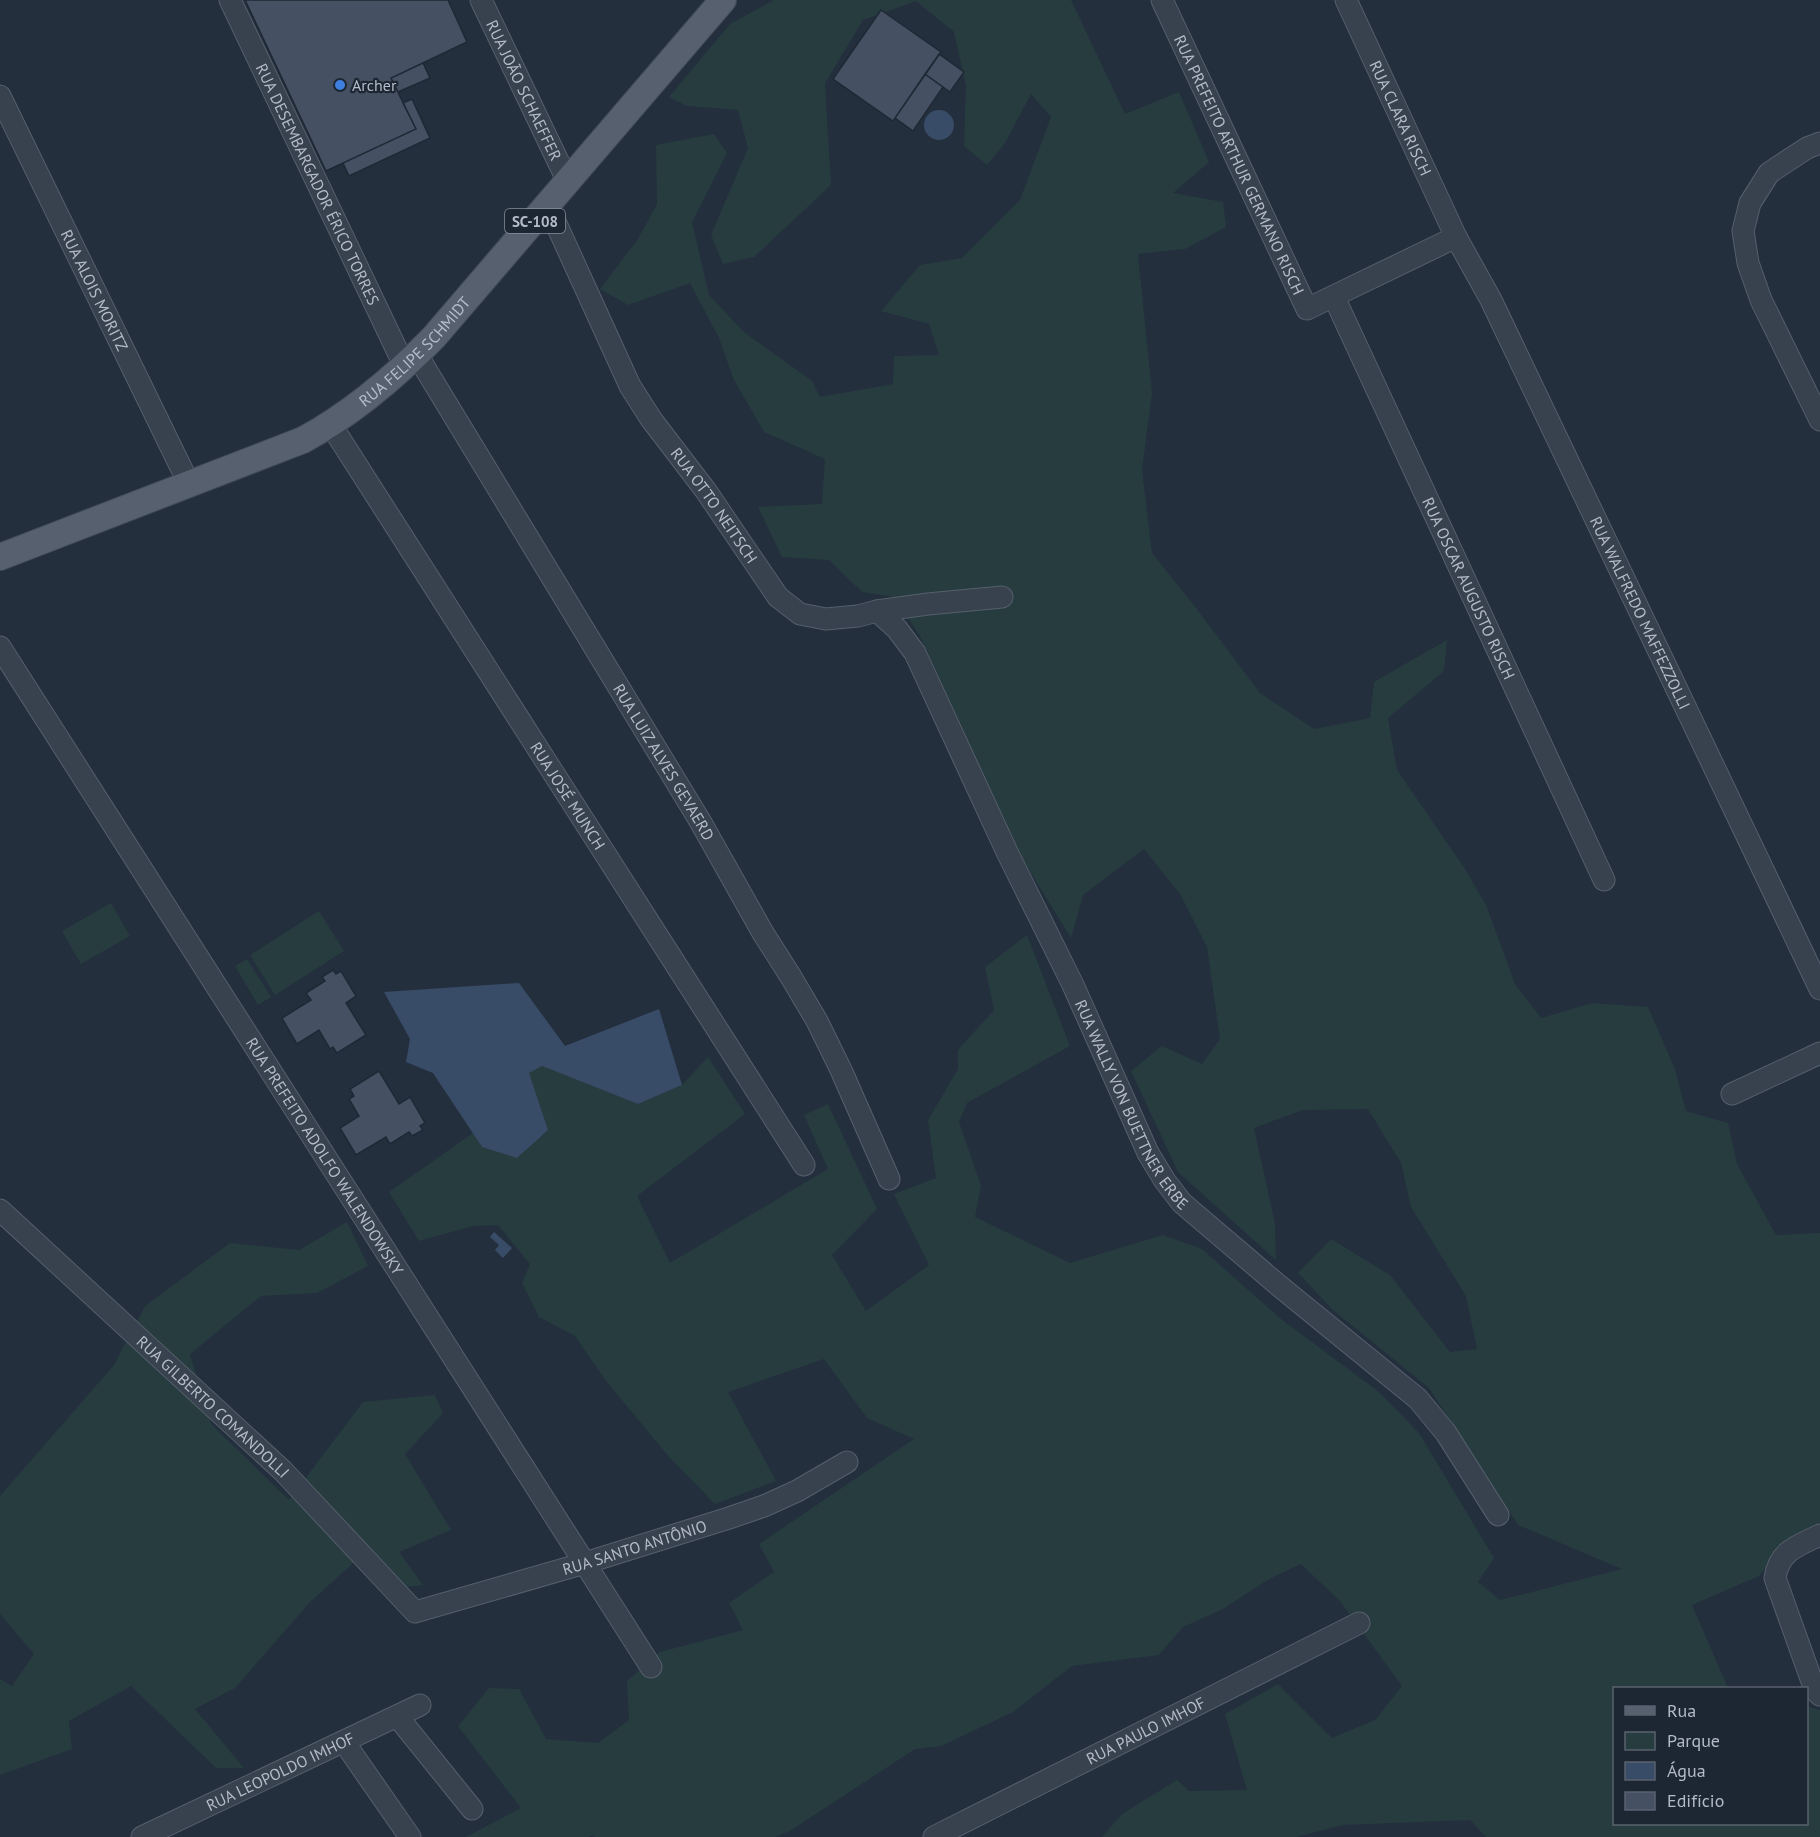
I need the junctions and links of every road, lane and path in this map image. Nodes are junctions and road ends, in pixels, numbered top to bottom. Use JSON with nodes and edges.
{"nodes":[{"id":1,"x":230,"y":0,"type":"edge"},
{"id":2,"x":481,"y":0,"type":"edge"},
{"id":3,"x":1163,"y":0,"type":"edge"},
{"id":4,"x":1346,"y":0,"type":"edge"},
{"id":5,"x":722,"y":1,"type":"edge"},
{"id":6,"x":0,"y":96,"type":"edge"},
{"id":7,"x":1820,"y":143,"type":"edge"},
{"id":8,"x":568,"y":182,"type":"junction"},
{"id":9,"x":548,"y":206,"type":"junction"},
{"id":10,"x":1456,"y":237,"type":"junction"},
{"id":11,"x":1334,"y":297,"type":"junction"},
{"id":12,"x":411,"y":361,"type":"junction"},
{"id":13,"x":1820,"y":420,"type":"edge"},
{"id":14,"x":331,"y":425,"type":"junction"},
{"id":15,"x":189,"y":484,"type":"junction"},
{"id":16,"x":0,"y":557,"type":"edge"},
{"id":17,"x":1002,"y":597,"type":"dead end"},
{"id":18,"x":876,"y":611,"type":"junction"},
{"id":19,"x":0,"y":647,"type":"edge"},
{"id":20,"x":1604,"y":880,"type":"dead end"},
{"id":21,"x":1820,"y":989,"type":"edge"},
{"id":22,"x":1820,"y":1053,"type":"edge"},
{"id":23,"x":1732,"y":1094,"type":"dead end"},
{"id":24,"x":804,"y":1165,"type":"dead end"},
{"id":25,"x":889,"y":1179,"type":"dead end"},
{"id":26,"x":0,"y":1210,"type":"edge"},
{"id":27,"x":847,"y":1462,"type":"dead end"},
{"id":28,"x":1498,"y":1515,"type":"dead end"},
{"id":29,"x":1820,"y":1535,"type":"edge"},
{"id":30,"x":585,"y":1563,"type":"junction"},
{"id":31,"x":415,"y":1612,"type":"joint"},
{"id":32,"x":1359,"y":1623,"type":"dead end"},
{"id":33,"x":651,"y":1667,"type":"dead end"},
{"id":34,"x":1820,"y":1695,"type":"edge"},
{"id":35,"x":420,"y":1705,"type":"dead end"},
{"id":36,"x":397,"y":1716,"type":"junction"},
{"id":37,"x":344,"y":1742,"type":"junction"},
{"id":38,"x":472,"y":1809,"type":"dead end"},
{"id":39,"x":142,"y":1837,"type":"edge"},
{"id":40,"x":410,"y":1837,"type":"edge"},
{"id":41,"x":934,"y":1837,"type":"edge"}],
"edges":[{"from":1,"to":12,"type":"street","name":"RUA DESEMBARGADOR ÉRICO TORRES"},
{"from":2,"to":8,"type":"street","name":"RUA JOÃO SCHAEFFER"},
{"from":3,"to":11,"type":"street","name":"RUA PREFEITO ARTHUR GERMANO RISCH"},
{"from":4,"to":10,"type":"street","name":"RUA CLARA RISCH"},
{"from":5,"to":8,"type":"main road","name":"RUA FELIPE SCHMIDT","number":"SC-108"},
{"from":6,"to":15,"type":"street","name":"RUA ALOIS MORITZ"},
{"from":7,"to":13,"type":"street"},
{"from":8,"to":9,"type":"main road","name":"RUA FELIPE SCHMIDT","number":"SC-108"},
{"from":9,"to":12,"type":"main road","name":"RUA FELIPE SCHMIDT","number":"SC-108"},
{"from":9,"to":18,"type":"street","name":"RUA OTTO NEITSCH"},
{"from":10,"to":11,"type":"street","name":"RUA PREFEITO ARTHUR GERMANO RISCH"},
{"from":10,"to":21,"type":"street","name":"RUA WALFREDO MAFFEZZOLLI"},
{"from":11,"to":20,"type":"street","name":"RUA OSCAR AUGUSTO RISCH"},
{"from":12,"to":14,"type":"main road","name":"RUA FELIPE SCHMIDT","number":"SC-108"},
{"from":12,"to":25,"type":"street","name":"RUA LUIZ ALVES GEVAERD"},
{"from":14,"to":15,"type":"main road","name":"RUA FELIPE SCHMIDT","number":"SC-108"},
{"from":14,"to":24,"type":"street","name":"RUA JOSÉ MUNCH"},
{"from":15,"to":16,"type":"main road","name":"RUA FELIPE SCHMIDT","number":"SC-108"},
{"from":17,"to":18,"type":"street","name":"RUA OTTO NEITSCH"},
{"from":18,"to":28,"type":"street","name":"RUA WALLY VON BUETTNER ERBE"},
{"from":19,"to":30,"type":"street","name":"RUA PREFEITO ADOLFO WALENDOWSKY"},
{"from":22,"to":23,"type":"street"},
{"from":26,"to":31,"type":"street","name":"RUA GILBERTO COMANDOLLI"},
{"from":27,"to":30,"type":"street","name":"RUA SANTO ANTÔNIO"},
{"from":29,"to":34,"type":"street"},
{"from":30,"to":31,"type":"street","name":"RUA SANTO ANTÔNIO"},
{"from":30,"to":33,"type":"street","name":"RUA PREFEITO ADOLFO WALENDOWSKY"},
{"from":32,"to":41,"type":"street","name":"RUA PAULO IMHOF"},
{"from":35,"to":36,"type":"street","name":"RUA LEOPOLDO IMHOF"},
{"from":36,"to":37,"type":"street","name":"RUA LEOPOLDO IMHOF"},
{"from":36,"to":38,"type":"street"},
{"from":37,"to":39,"type":"street","name":"RUA LEOPOLDO IMHOF"},
{"from":37,"to":40,"type":"street"}]}
